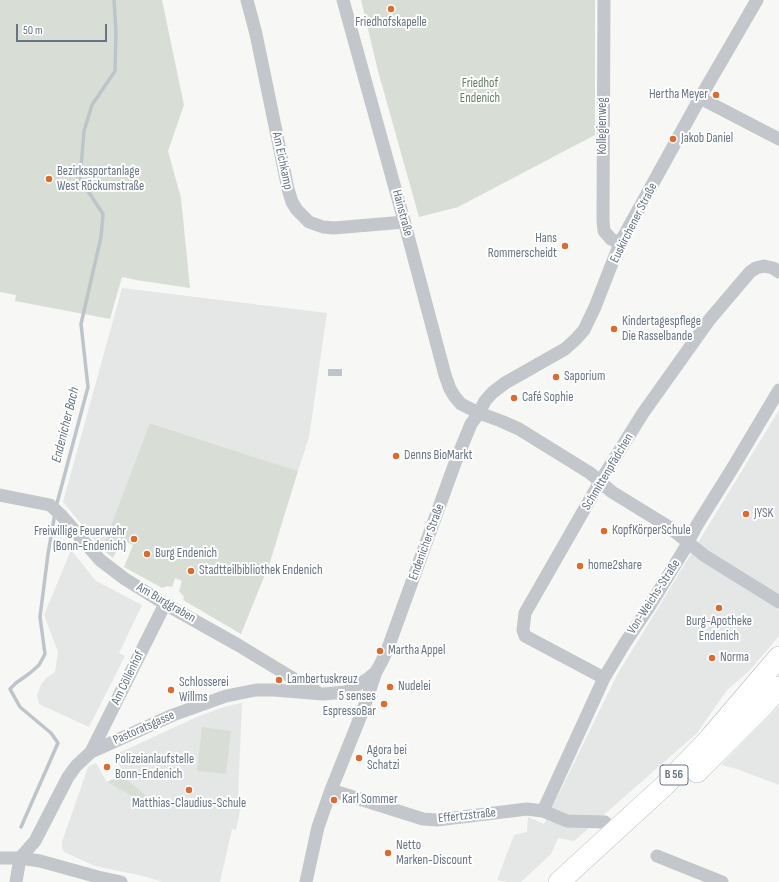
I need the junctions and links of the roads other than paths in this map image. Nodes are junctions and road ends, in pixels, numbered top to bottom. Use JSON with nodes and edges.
{"nodes":[{"id":1,"x":247,"y":0,"type":"edge"},
{"id":2,"x":343,"y":0,"type":"edge"},
{"id":3,"x":604,"y":0,"type":"edge"},
{"id":4,"x":757,"y":0,"type":"edge"},
{"id":5,"x":700,"y":98,"type":"junction"},
{"id":6,"x":779,"y":139,"type":"edge"},
{"id":7,"x":404,"y":222,"type":"junction"},
{"id":8,"x":620,"y":243,"type":"junction"},
{"id":9,"x":779,"y":272,"type":"edge"},
{"id":10,"x":779,"y":390,"type":"edge"},
{"id":11,"x":479,"y":413,"type":"junction"},
{"id":12,"x":600,"y":482,"type":"junction"},
{"id":13,"x":0,"y":496,"type":"edge"},
{"id":14,"x":688,"y":543,"type":"junction"},
{"id":15,"x":779,"y":602,"type":"edge"},
{"id":16,"x":165,"y":604,"type":"junction"},
{"id":17,"x":779,"y":657,"type":"edge"},
{"id":18,"x":376,"y":672,"type":"junction"},
{"id":19,"x":604,"y":678,"type":"junction"},
{"id":20,"x":779,"y":687,"type":"edge"},
{"id":21,"x":346,"y":692,"type":"junction"},
{"id":22,"x":323,"y":694,"type":"junction"},
{"id":23,"x":363,"y":710,"type":"junction"},
{"id":24,"x":91,"y":752,"type":"junction"},
{"id":25,"x":331,"y":790,"type":"junction"},
{"id":26,"x":543,"y":811,"type":"junction"},
{"id":27,"x":605,"y":822,"type":"dead end"},
{"id":28,"x":657,"y":856,"type":"dead end"},
{"id":29,"x":0,"y":858,"type":"edge"},
{"id":30,"x":20,"y":858,"type":"junction"},
{"id":31,"x":16,"y":882,"type":"edge"},
{"id":32,"x":121,"y":882,"type":"edge"},
{"id":33,"x":306,"y":882,"type":"edge"},
{"id":34,"x":559,"y":882,"type":"edge"},
{"id":35,"x":580,"y":882,"type":"edge"},
{"id":36,"x":722,"y":882,"type":"edge"}],
"edges":[{"from":1,"to":7,"type":"street","name":"Am Eichkamp"},
{"from":2,"to":7,"type":"street","name":"Hainstraße"},
{"from":3,"to":8,"type":"street","name":"Kollegienweg"},
{"from":4,"to":5,"type":"street","name":"Euskirchener Straße"},
{"from":5,"to":6,"type":"street"},
{"from":5,"to":8,"type":"street","name":"Euskirchener Straße"},
{"from":7,"to":11,"type":"street","name":"Hainstraße"},
{"from":8,"to":11,"type":"street","name":"Euskirchener Straße"},
{"from":9,"to":12,"type":"street","name":"Schmittenpfädchen"},
{"from":10,"to":14,"type":"street","name":"Von-Weichs-Straße"},
{"from":11,"to":12,"type":"street","name":"Hainstraße"},
{"from":11,"to":18,"type":"street","name":"Endenicher Straße"},
{"from":12,"to":14,"type":"street","name":"Hainstraße"},
{"from":12,"to":19,"type":"street","name":"Schmittenpfädchen"},
{"from":13,"to":16,"type":"street","name":"Am Burggraben"},
{"from":14,"to":15,"type":"street","name":"Hainstraße"},
{"from":14,"to":19,"type":"street","name":"Von-Weichs-Straße"},
{"from":16,"to":22,"type":"street","name":"Am Burggraben"},
{"from":16,"to":24,"type":"street","name":"Am Cöllenhof"},
{"from":17,"to":34,"type":"main road","number":"B 56"},
{"from":18,"to":21,"type":"street","name":"Endenicher Straße"},
{"from":18,"to":23,"type":"street","name":"Endenicher Straße"},
{"from":19,"to":26,"type":"street","name":"Von-Weichs-Straße"},
{"from":20,"to":35,"type":"main road","number":"B 56"},
{"from":21,"to":22,"type":"street","name":"Am Burggraben"},
{"from":21,"to":23,"type":"street"},
{"from":22,"to":24,"type":"street","name":"Pastoratsgasse"},
{"from":23,"to":25,"type":"street","name":"Endenicher Straße"},
{"from":24,"to":30,"type":"street","name":"Pastoratsgasse"},
{"from":25,"to":26,"type":"street","name":"Effertzstraße"},
{"from":25,"to":33,"type":"street","name":"Endenicher Straße"},
{"from":26,"to":27,"type":"street","name":"Effertzstraße"},
{"from":28,"to":36,"type":"street"},
{"from":29,"to":30,"type":"street"},
{"from":30,"to":31,"type":"street"},
{"from":30,"to":32,"type":"street"}]}
